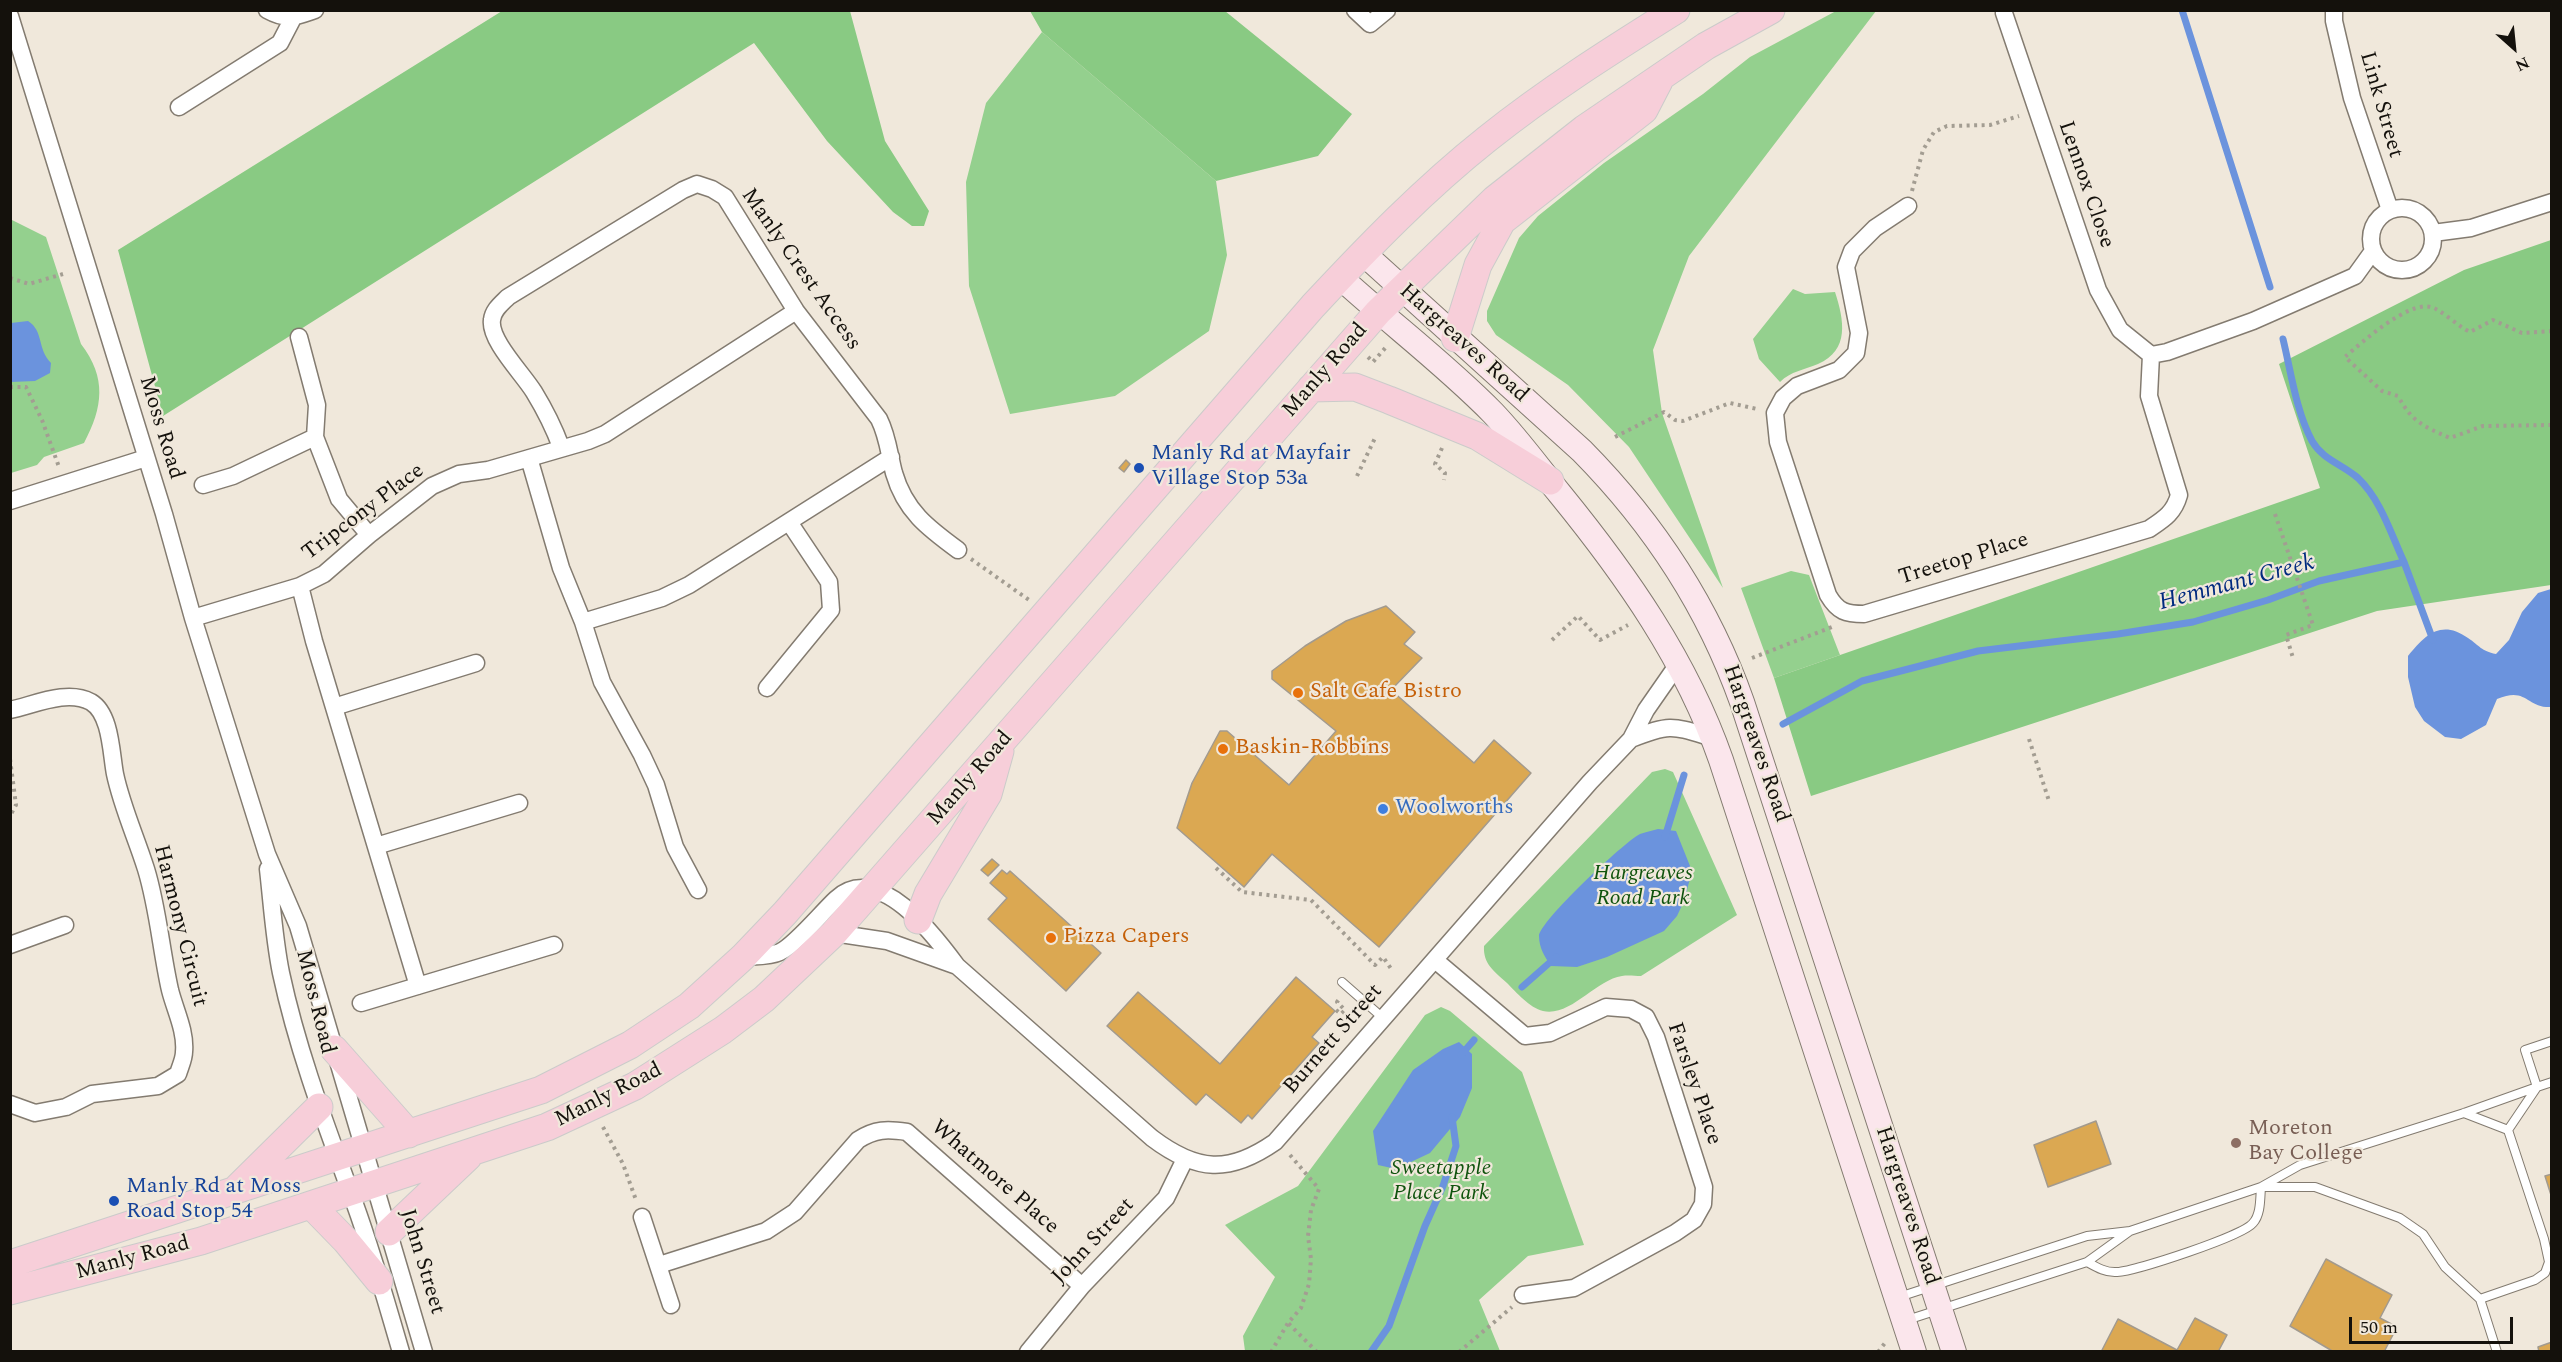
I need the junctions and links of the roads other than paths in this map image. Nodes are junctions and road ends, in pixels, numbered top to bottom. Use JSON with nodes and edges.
{"nodes":[{"id":1,"x":267,"y":10,"type":"edge"},
{"id":2,"x":315,"y":10,"type":"edge"},
{"id":3,"x":1355,"y":10,"type":"edge"},
{"id":4,"x":1387,"y":10,"type":"edge"},
{"id":5,"x":1677,"y":10,"type":"edge"},
{"id":6,"x":1771,"y":10,"type":"edge"},
{"id":7,"x":2334,"y":10,"type":"edge"},
{"id":8,"x":2004,"y":13,"type":"dead end"},
{"id":9,"x":10,"y":16,"type":"edge"},
{"id":10,"x":293,"y":18,"type":"junction"},
{"id":11,"x":1662,"y":75,"type":"junction"},
{"id":12,"x":179,"y":107,"type":"dead end"},
{"id":13,"x":2552,"y":202,"type":"edge"},
{"id":14,"x":1908,"y":206,"type":"road end"},
{"id":15,"x":2390,"y":210,"type":"junction"},
{"id":16,"x":2433,"y":233,"type":"junction"},
{"id":17,"x":2373,"y":251,"type":"junction"},
{"id":18,"x":1363,"y":253,"type":"junction"},
{"id":19,"x":1340,"y":277,"type":"junction"},
{"id":20,"x":1401,"y":288,"type":"junction"},
{"id":21,"x":796,"y":311,"type":"junction"},
{"id":22,"x":1378,"y":312,"type":"junction"},
{"id":23,"x":299,"y":337,"type":"dead end"},
{"id":24,"x":1455,"y":338,"type":"junction"},
{"id":25,"x":2151,"y":355,"type":"junction"},
{"id":26,"x":1311,"y":388,"type":"junction"},
{"id":27,"x":315,"y":437,"type":"junction"},
{"id":28,"x":561,"y":447,"type":"junction"},
{"id":29,"x":146,"y":458,"type":"junction"},
{"id":30,"x":529,"y":458,"type":"junction"},
{"id":31,"x":891,"y":458,"type":"junction"},
{"id":32,"x":1550,"y":481,"type":"junction"},
{"id":33,"x":203,"y":485,"type":"dead end"},
{"id":34,"x":10,"y":501,"type":"edge"},
{"id":35,"x":789,"y":522,"type":"junction"},
{"id":36,"x":369,"y":534,"type":"junction"},
{"id":37,"x":958,"y":550,"type":"road end"},
{"id":38,"x":300,"y":586,"type":"junction"},
{"id":39,"x":193,"y":618,"type":"junction"},
{"id":40,"x":583,"y":622,"type":"junction"},
{"id":41,"x":476,"y":663,"type":"dead end"},
{"id":42,"x":1678,"y":664,"type":"junction"},
{"id":43,"x":767,"y":688,"type":"dead end"},
{"id":44,"x":334,"y":707,"type":"junction"},
{"id":45,"x":10,"y":710,"type":"edge"},
{"id":46,"x":1713,"y":738,"type":"junction"},
{"id":47,"x":1631,"y":739,"type":"junction"},
{"id":48,"x":1002,"y":744,"type":"junction"},
{"id":49,"x":519,"y":803,"type":"dead end"},
{"id":50,"x":376,"y":846,"type":"junction"},
{"id":51,"x":267,"y":854,"type":"junction"},
{"id":52,"x":874,"y":889,"type":"junction"},
{"id":53,"x":698,"y":890,"type":"dead end"},
{"id":54,"x":918,"y":920,"type":"junction"},
{"id":55,"x":66,"y":925,"type":"dead end"},
{"id":56,"x":834,"y":933,"type":"junction"},
{"id":57,"x":10,"y":945,"type":"edge"},
{"id":58,"x":554,"y":945,"type":"dead end"},
{"id":59,"x":743,"y":957,"type":"junction"},
{"id":60,"x":1435,"y":960,"type":"junction"},
{"id":61,"x":957,"y":966,"type":"junction"},
{"id":62,"x":1342,"y":982,"type":"dead end"},
{"id":63,"x":418,"y":986,"type":"junction"},
{"id":64,"x":361,"y":1003,"type":"dead end"},
{"id":65,"x":1383,"y":1018,"type":"junction"},
{"id":66,"x":2552,"y":1041,"type":"edge"},
{"id":67,"x":334,"y":1049,"type":"junction"},
{"id":68,"x":2552,"y":1082,"type":"edge"},
{"id":69,"x":2537,"y":1087,"type":"junction"},
{"id":70,"x":10,"y":1104,"type":"edge"},
{"id":71,"x":319,"y":1107,"type":"junction"},
{"id":72,"x":2464,"y":1113,"type":"junction"},
{"id":73,"x":2508,"y":1130,"type":"junction"},
{"id":74,"x":409,"y":1134,"type":"junction"},
{"id":75,"x":364,"y":1148,"type":"junction"},
{"id":76,"x":473,"y":1152,"type":"junction"},
{"id":77,"x":337,"y":1157,"type":"junction"},
{"id":78,"x":1185,"y":1159,"type":"junction"},
{"id":79,"x":2261,"y":1187,"type":"junction"},
{"id":80,"x":362,"y":1188,"type":"junction"},
{"id":81,"x":235,"y":1190,"type":"junction"},
{"id":82,"x":311,"y":1205,"type":"junction"},
{"id":83,"x":642,"y":1217,"type":"road end"},
{"id":84,"x":2130,"y":1231,"type":"junction"},
{"id":85,"x":389,"y":1232,"type":"junction"},
{"id":86,"x":2087,"y":1262,"type":"junction"},
{"id":87,"x":10,"y":1264,"type":"edge"},
{"id":88,"x":659,"y":1265,"type":"junction"},
{"id":89,"x":380,"y":1281,"type":"junction"},
{"id":90,"x":1082,"y":1286,"type":"junction"},
{"id":91,"x":1932,"y":1287,"type":"junction"},
{"id":92,"x":10,"y":1291,"type":"edge"},
{"id":93,"x":1523,"y":1295,"type":"road end"},
{"id":94,"x":1896,"y":1298,"type":"junction"},
{"id":95,"x":2480,"y":1299,"type":"junction"},
{"id":96,"x":671,"y":1305,"type":"dead end"},
{"id":97,"x":1940,"y":1310,"type":"junction"},
{"id":98,"x":1903,"y":1321,"type":"junction"},
{"id":99,"x":401,"y":1352,"type":"edge"},
{"id":100,"x":424,"y":1352,"type":"edge"},
{"id":101,"x":1028,"y":1352,"type":"edge"},
{"id":102,"x":1914,"y":1352,"type":"edge"},
{"id":103,"x":1954,"y":1352,"type":"edge"},
{"id":104,"x":2498,"y":1352,"type":"edge"}],
"edges":[{"from":1,"to":10,"type":"street"},
{"from":2,"to":10,"type":"street"},
{"from":3,"to":4,"type":"street"},
{"from":5,"to":18,"type":"main road","name":"Manly Road"},
{"from":6,"to":11,"type":"main road","name":"Manly Road"},
{"from":7,"to":15,"type":"street","name":"Link Street"},
{"from":8,"to":25,"type":"street","name":"Lennox Close"},
{"from":9,"to":29,"type":"street","name":"Moss Road"},
{"from":10,"to":12,"type":"street"},
{"from":11,"to":20,"type":"main road","name":"Manly Road"},
{"from":11,"to":24,"type":"main road"},
{"from":13,"to":16,"type":"street"},
{"from":14,"to":25,"type":"street","name":"Treetop Place"},
{"from":15,"to":16,"type":"street"},
{"from":15,"to":17,"type":"street"},
{"from":16,"to":17,"type":"street"},
{"from":17,"to":25,"type":"street"},
{"from":18,"to":19,"type":"main road","name":"Manly Road"},
{"from":18,"to":20,"type":"main road","name":"Hargreaves Road"},
{"from":19,"to":22,"type":"main road","name":"Hargreaves Road"},
{"from":19,"to":59,"type":"main road","name":"Manly Road"},
{"from":20,"to":22,"type":"main road","name":"Manly Road"},
{"from":20,"to":24,"type":"main road","name":"Hargreaves Road"},
{"from":21,"to":28,"type":"street","name":"Tripcony Place"},
{"from":21,"to":28,"type":"street","name":"Manly Crest Access"},
{"from":21,"to":31,"type":"street","name":"Manly Crest Access"},
{"from":22,"to":26,"type":"main road","name":"Manly Road"},
{"from":22,"to":32,"type":"main road","name":"Hargreaves Road"},
{"from":23,"to":27,"type":"street"},
{"from":24,"to":91,"type":"main road","name":"Hargreaves Road"},
{"from":26,"to":32,"type":"main road"},
{"from":26,"to":48,"type":"main road","name":"Manly Road"},
{"from":27,"to":33,"type":"street"},
{"from":27,"to":36,"type":"street"},
{"from":28,"to":30,"type":"street","name":"Tripcony Place"},
{"from":29,"to":34,"type":"street"},
{"from":29,"to":39,"type":"street","name":"Moss Road"},
{"from":30,"to":36,"type":"street","name":"Tripcony Place"},
{"from":30,"to":40,"type":"street"},
{"from":31,"to":35,"type":"street"},
{"from":31,"to":37,"type":"street","name":"Manly Crest Access"},
{"from":32,"to":42,"type":"main road","name":"Hargreaves Road"},
{"from":35,"to":40,"type":"street"},
{"from":35,"to":43,"type":"street"},
{"from":36,"to":38,"type":"street","name":"Tripcony Place"},
{"from":38,"to":39,"type":"street","name":"Tripcony Place"},
{"from":38,"to":44,"type":"street"},
{"from":39,"to":51,"type":"street","name":"Moss Road"},
{"from":40,"to":53,"type":"street"},
{"from":41,"to":44,"type":"street"},
{"from":42,"to":46,"type":"main road","name":"Hargreaves Road"},
{"from":42,"to":47,"type":"street","name":"Burnett Street"},
{"from":44,"to":50,"type":"street"},
{"from":45,"to":70,"type":"street","name":"Harmony Circuit"},
{"from":46,"to":47,"type":"street"},
{"from":46,"to":94,"type":"main road","name":"Hargreaves Road"},
{"from":47,"to":60,"type":"street","name":"Burnett Street"},
{"from":48,"to":52,"type":"main road","name":"Manly Road"},
{"from":48,"to":54,"type":"main road"},
{"from":49,"to":50,"type":"street"},
{"from":50,"to":63,"type":"street"},
{"from":51,"to":67,"type":"street","name":"Moss Road"},
{"from":51,"to":71,"type":"street","name":"Moss Road"},
{"from":52,"to":54,"type":"street","name":"Burnett Street"},
{"from":52,"to":56,"type":"main road","name":"Manly Road"},
{"from":52,"to":59,"type":"street"},
{"from":54,"to":61,"type":"street","name":"Burnett Street"},
{"from":55,"to":57,"type":"street"},
{"from":56,"to":61,"type":"street","name":"Burnett Street"},
{"from":56,"to":76,"type":"main road","name":"Manly Road"},
{"from":58,"to":63,"type":"street"},
{"from":59,"to":74,"type":"main road","name":"Manly Road"},
{"from":60,"to":65,"type":"street","name":"Burnett Street"},
{"from":60,"to":93,"type":"street","name":"Farsley Place"},
{"from":61,"to":78,"type":"street","name":"Burnett Street"},
{"from":62,"to":65,"type":"lane"},
{"from":63,"to":64,"type":"street"},
{"from":65,"to":78,"type":"street","name":"Burnett Street"},
{"from":66,"to":69,"type":"lane"},
{"from":67,"to":74,"type":"main road"},
{"from":67,"to":75,"type":"street","name":"Moss Road"},
{"from":68,"to":69,"type":"lane"},
{"from":69,"to":72,"type":"lane"},
{"from":69,"to":73,"type":"lane"},
{"from":71,"to":77,"type":"street","name":"Moss Road"},
{"from":71,"to":81,"type":"main road"},
{"from":72,"to":73,"type":"lane"},
{"from":72,"to":79,"type":"lane"},
{"from":73,"to":95,"type":"lane"},
{"from":74,"to":75,"type":"main road","name":"Manly Road"},
{"from":75,"to":77,"type":"main road","name":"Manly Road"},
{"from":75,"to":80,"type":"street","name":"Moss Road"},
{"from":76,"to":80,"type":"main road","name":"Manly Road"},
{"from":76,"to":85,"type":"main road"},
{"from":77,"to":80,"type":"street","name":"Moss Road"},
{"from":77,"to":81,"type":"main road","name":"Manly Road"},
{"from":78,"to":90,"type":"street","name":"John Street"},
{"from":79,"to":84,"type":"lane"},
{"from":79,"to":86,"type":"lane"},
{"from":79,"to":95,"type":"lane"},
{"from":80,"to":82,"type":"main road","name":"Manly Road"},
{"from":80,"to":85,"type":"street","name":"John Street"},
{"from":80,"to":89,"type":"street","name":"John Street"},
{"from":81,"to":87,"type":"main road","name":"Manly Road"},
{"from":82,"to":89,"type":"main road"},
{"from":82,"to":92,"type":"main road","name":"Manly Road"},
{"from":83,"to":88,"type":"street"},
{"from":84,"to":86,"type":"lane"},
{"from":84,"to":91,"type":"lane"},
{"from":85,"to":100,"type":"street","name":"John Street"},
{"from":86,"to":97,"type":"lane"},
{"from":88,"to":90,"type":"street","name":"Whatmore Place"},
{"from":88,"to":96,"type":"street"},
{"from":89,"to":99,"type":"street","name":"John Street"},
{"from":90,"to":101,"type":"street","name":"John Street"},
{"from":91,"to":94,"type":"lane"},
{"from":91,"to":97,"type":"main road","name":"Hargreaves Road"},
{"from":94,"to":98,"type":"main road","name":"Hargreaves Road"},
{"from":95,"to":104,"type":"lane"},
{"from":97,"to":98,"type":"lane"},
{"from":97,"to":103,"type":"main road","name":"Hargreaves Road"},
{"from":98,"to":102,"type":"main road","name":"Hargreaves Road"}]}
